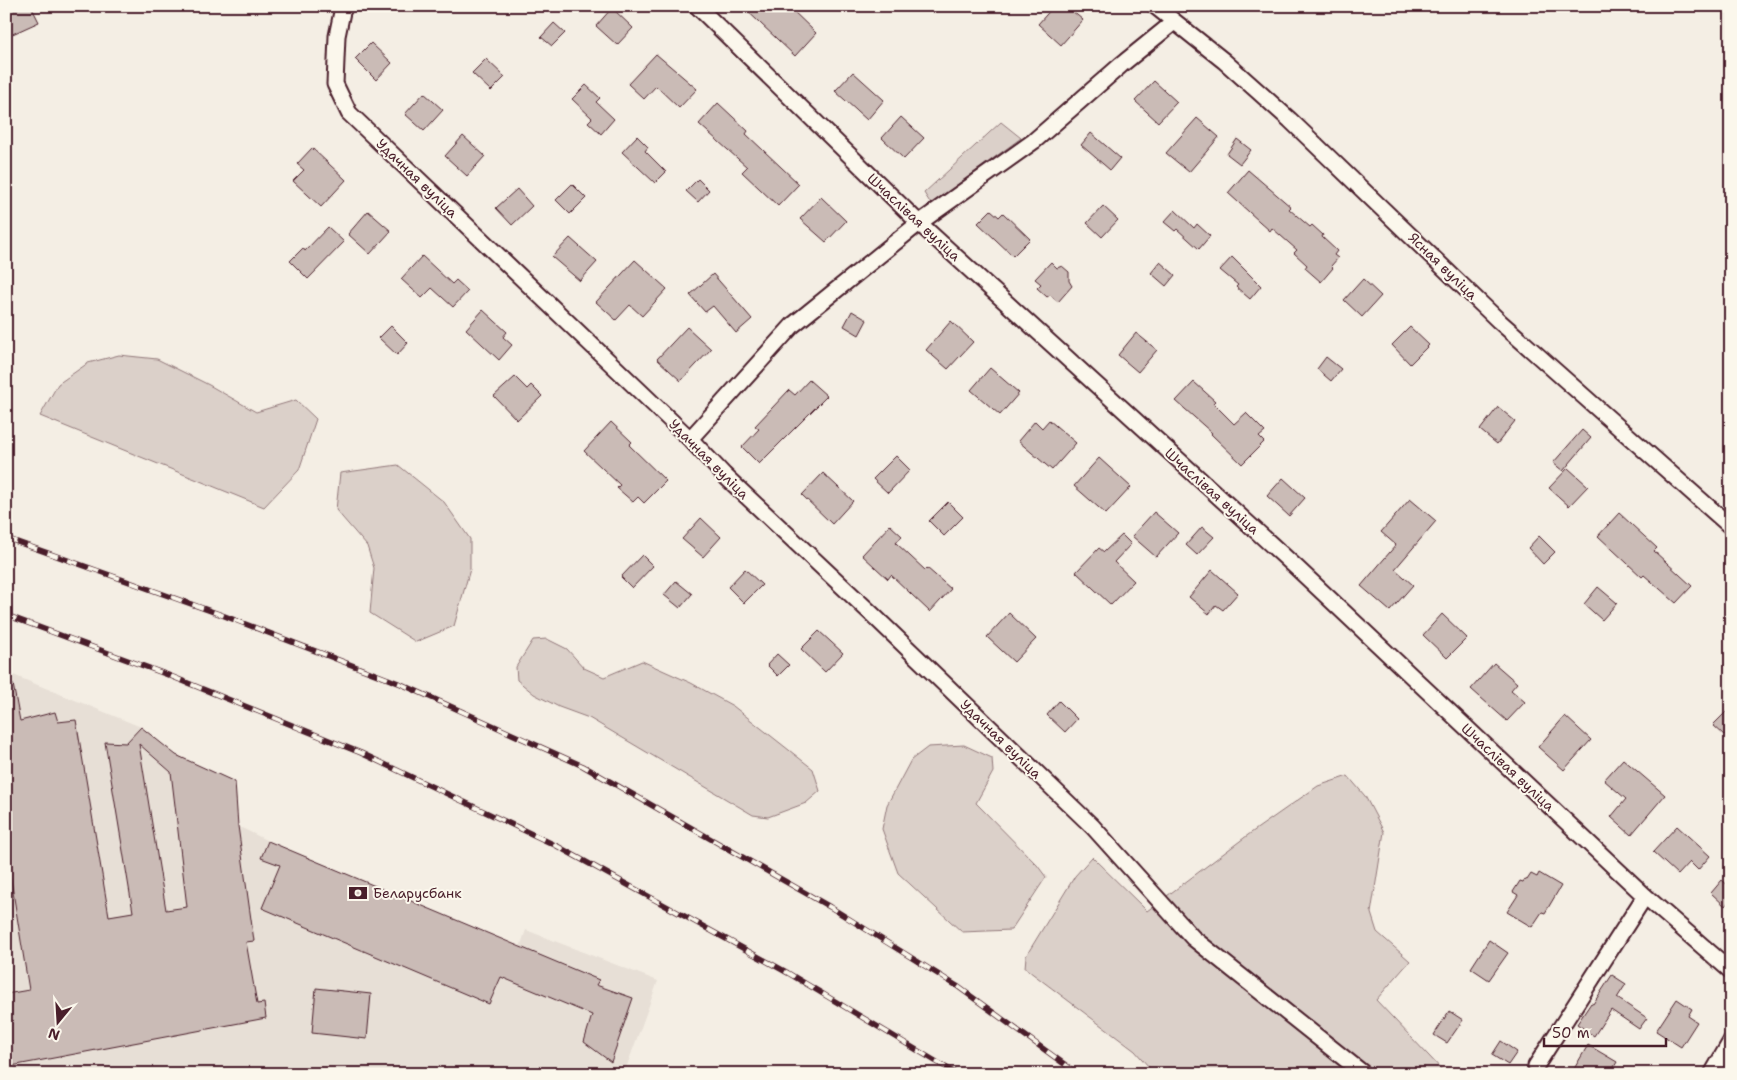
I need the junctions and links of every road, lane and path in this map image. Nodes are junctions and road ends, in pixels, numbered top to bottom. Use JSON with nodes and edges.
{"nodes":[{"id":1,"x":345,"y":6,"type":"edge"},
{"id":2,"x":697,"y":6,"type":"edge"},
{"id":3,"x":1155,"y":6,"type":"edge"},
{"id":4,"x":1174,"y":22,"type":"junction"},
{"id":5,"x":919,"y":223,"type":"junction"},
{"id":6,"x":690,"y":439,"type":"junction"},
{"id":7,"x":1731,"y":527,"type":"edge"},
{"id":8,"x":1645,"y":896,"type":"junction"},
{"id":9,"x":1731,"y":971,"type":"edge"},
{"id":10,"x":1731,"y":1041,"type":"edge"},
{"id":11,"x":1536,"y":1066,"type":"dead end"},
{"id":12,"x":1364,"y":1074,"type":"edge"},
{"id":13,"x":1712,"y":1074,"type":"edge"}],
"edges":[{"from":1,"to":6,"type":"street","name":"Удачная вуліца"},
{"from":2,"to":5,"type":"street","name":"Шчаслівая вуліца"},
{"from":3,"to":4,"type":"street","name":"Ясная вуліца"},
{"from":4,"to":5,"type":"street"},
{"from":4,"to":7,"type":"street","name":"Ясная вуліца"},
{"from":5,"to":6,"type":"street"},
{"from":5,"to":8,"type":"street","name":"Шчаслівая вуліца"},
{"from":6,"to":12,"type":"street","name":"Удачная вуліца"},
{"from":8,"to":9,"type":"street","name":"Шчаслівая вуліца"},
{"from":8,"to":11,"type":"street"},
{"from":10,"to":13,"type":"street"}]}
